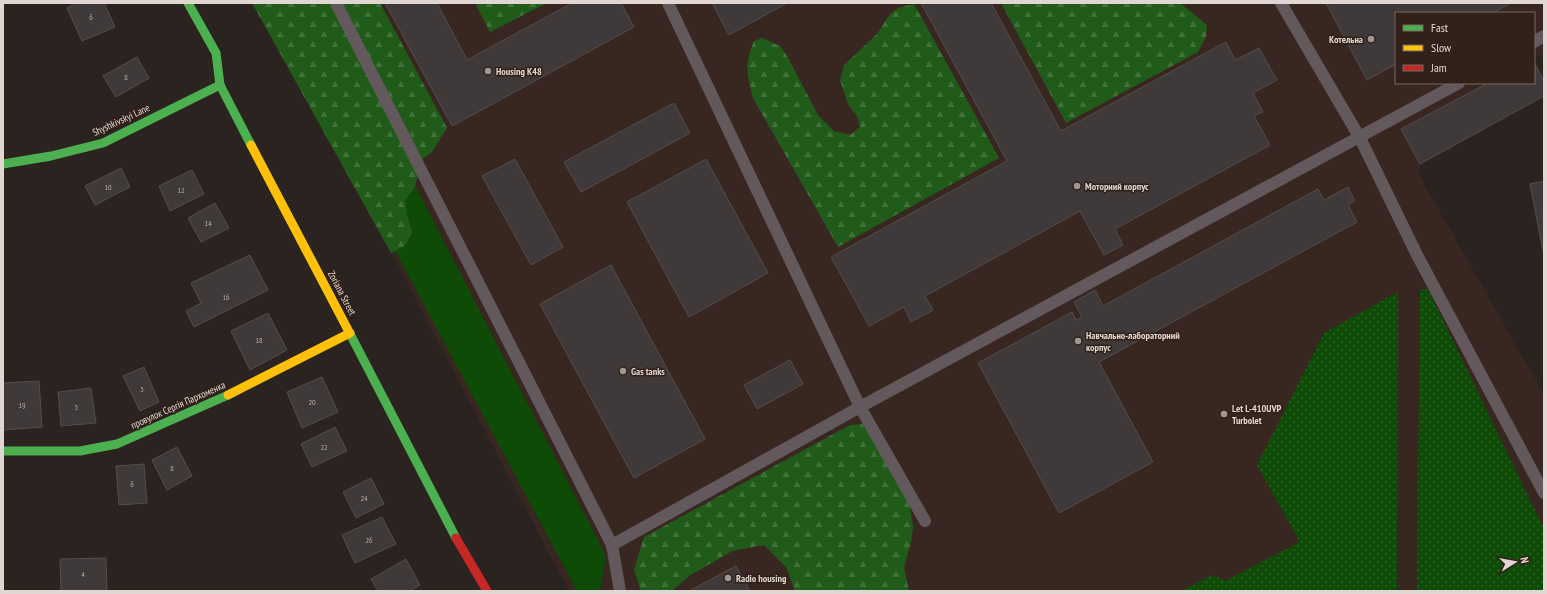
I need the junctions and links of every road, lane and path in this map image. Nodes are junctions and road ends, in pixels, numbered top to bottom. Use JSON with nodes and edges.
{"nodes":[{"id":1,"x":188,"y":3,"type":"edge"},
{"id":2,"x":336,"y":3,"type":"edge"},
{"id":3,"x":668,"y":3,"type":"edge"},
{"id":4,"x":1281,"y":3,"type":"edge"},
{"id":5,"x":1544,"y":36,"type":"edge"},
{"id":6,"x":1535,"y":41,"type":"edge"},
{"id":7,"x":1457,"y":84,"type":"edge"},
{"id":8,"x":220,"y":85,"type":"junction"},
{"id":9,"x":1360,"y":138,"type":"junction"},
{"id":10,"x":3,"y":164,"type":"edge"},
{"id":11,"x":350,"y":333,"type":"junction"},
{"id":12,"x":860,"y":406,"type":"junction"},
{"id":13,"x":3,"y":451,"type":"edge"},
{"id":14,"x":1544,"y":493,"type":"edge"},
{"id":15,"x":925,"y":521,"type":"dead end"},
{"id":16,"x":612,"y":545,"type":"junction"},
{"id":17,"x":487,"y":591,"type":"edge"},
{"id":18,"x":620,"y":591,"type":"edge"}],
"edges":[{"from":1,"to":8,"type":"street","name":"Zoriana Street"},
{"from":2,"to":16,"type":"lane"},
{"from":3,"to":12,"type":"lane"},
{"from":4,"to":9,"type":"lane"},
{"from":5,"to":6,"type":"lane"},
{"from":7,"to":9,"type":"lane"},
{"from":8,"to":10,"type":"street","name":"Shyshkivskyi Lane"},
{"from":8,"to":11,"type":"street","name":"Zoriana Street"},
{"from":9,"to":12,"type":"lane"},
{"from":9,"to":14,"type":"lane"},
{"from":11,"to":13,"type":"street","name":"провулок Сергія Пархоменка"},
{"from":11,"to":17,"type":"street","name":"Zoriana Street"},
{"from":12,"to":15,"type":"lane"},
{"from":12,"to":16,"type":"lane"},
{"from":16,"to":18,"type":"lane"}]}
